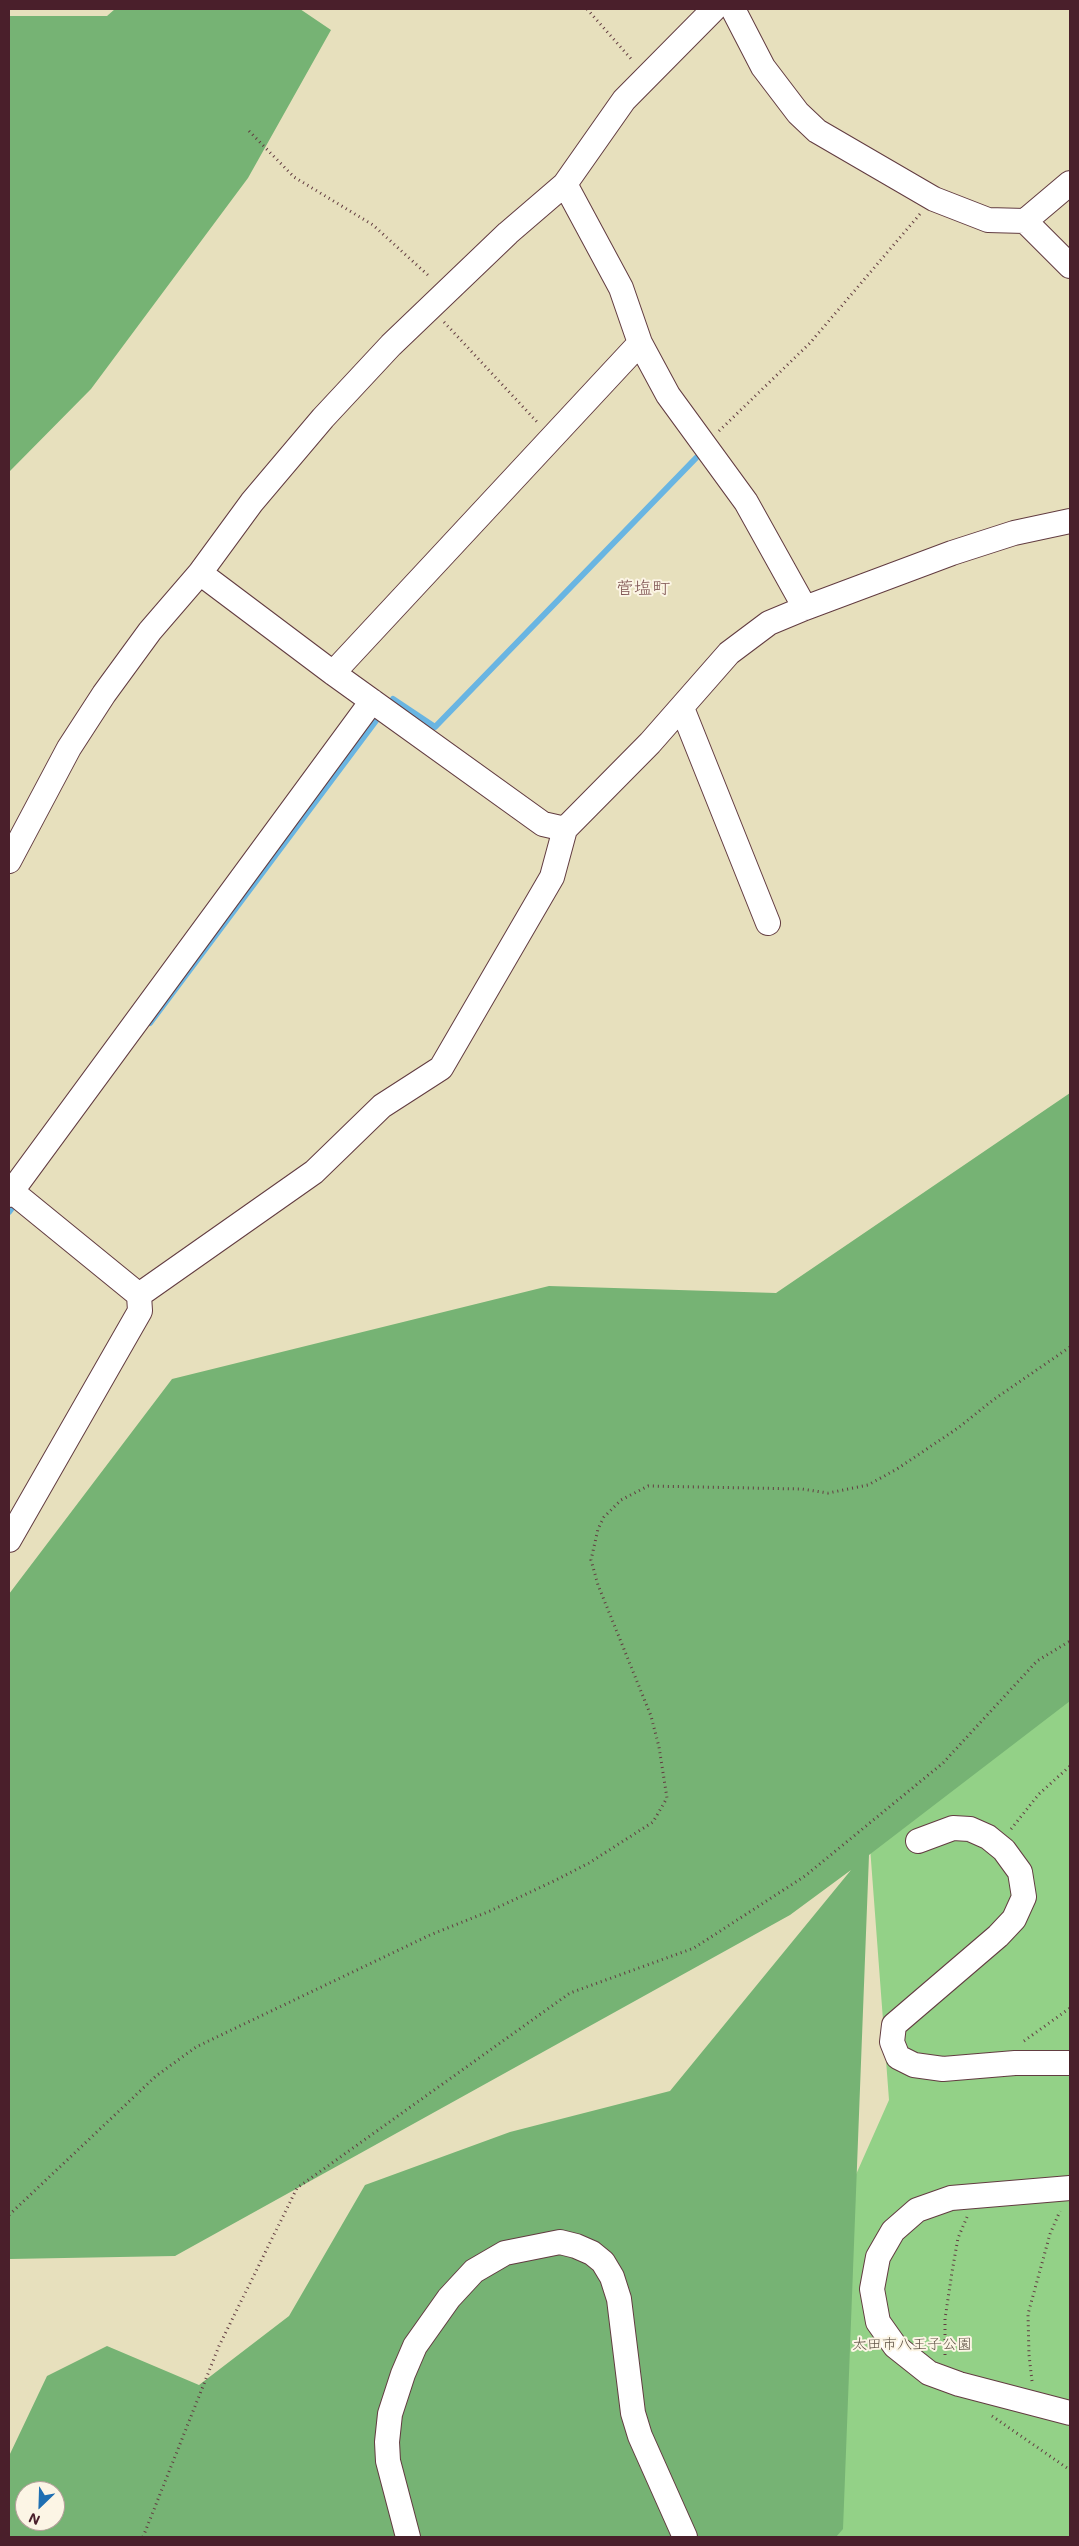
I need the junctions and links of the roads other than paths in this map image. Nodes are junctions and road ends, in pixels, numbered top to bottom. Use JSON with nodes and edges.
{"nodes":[{"id":1,"x":714,"y":9,"type":"edge"},
{"id":2,"x":733,"y":9,"type":"edge"},
{"id":3,"x":1070,"y":183,"type":"edge"},
{"id":4,"x":565,"y":184,"type":"junction"},
{"id":5,"x":1025,"y":221,"type":"junction"},
{"id":6,"x":1070,"y":266,"type":"edge"},
{"id":7,"x":640,"y":343,"type":"junction"},
{"id":8,"x":1070,"y":522,"type":"edge"},
{"id":9,"x":200,"y":573,"type":"junction"},
{"id":10,"x":805,"y":608,"type":"junction"},
{"id":11,"x":333,"y":673,"type":"junction"},
{"id":12,"x":372,"y":701,"type":"junction"},
{"id":13,"x":682,"y":708,"type":"junction"},
{"id":14,"x":565,"y":829,"type":"junction"},
{"id":15,"x":9,"y":861,"type":"edge"},
{"id":16,"x":768,"y":923,"type":"dead end"},
{"id":17,"x":10,"y":1192,"type":"edge"},
{"id":18,"x":139,"y":1296,"type":"junction"},
{"id":19,"x":9,"y":1540,"type":"edge"},
{"id":20,"x":918,"y":1841,"type":"dead end"},
{"id":21,"x":1070,"y":2063,"type":"edge"},
{"id":22,"x":1066,"y":2198,"type":"edge"},
{"id":23,"x":1070,"y":2413,"type":"edge"},
{"id":24,"x":408,"y":2537,"type":"edge"},
{"id":25,"x":685,"y":2537,"type":"edge"}],
"edges":[{"from":1,"to":4,"type":"street"},
{"from":2,"to":5,"type":"street"},
{"from":3,"to":5,"type":"street"},
{"from":4,"to":7,"type":"street"},
{"from":4,"to":9,"type":"street"},
{"from":5,"to":6,"type":"street"},
{"from":7,"to":10,"type":"street"},
{"from":7,"to":11,"type":"street"},
{"from":8,"to":10,"type":"street"},
{"from":9,"to":11,"type":"street"},
{"from":9,"to":15,"type":"street"},
{"from":10,"to":13,"type":"street"},
{"from":11,"to":12,"type":"street"},
{"from":12,"to":14,"type":"street"},
{"from":12,"to":17,"type":"street"},
{"from":13,"to":14,"type":"street"},
{"from":13,"to":16,"type":"street"},
{"from":14,"to":18,"type":"street"},
{"from":17,"to":18,"type":"street"},
{"from":18,"to":19,"type":"street"},
{"from":20,"to":21,"type":"street"},
{"from":22,"to":23,"type":"street"},
{"from":24,"to":25,"type":"street"}]}
